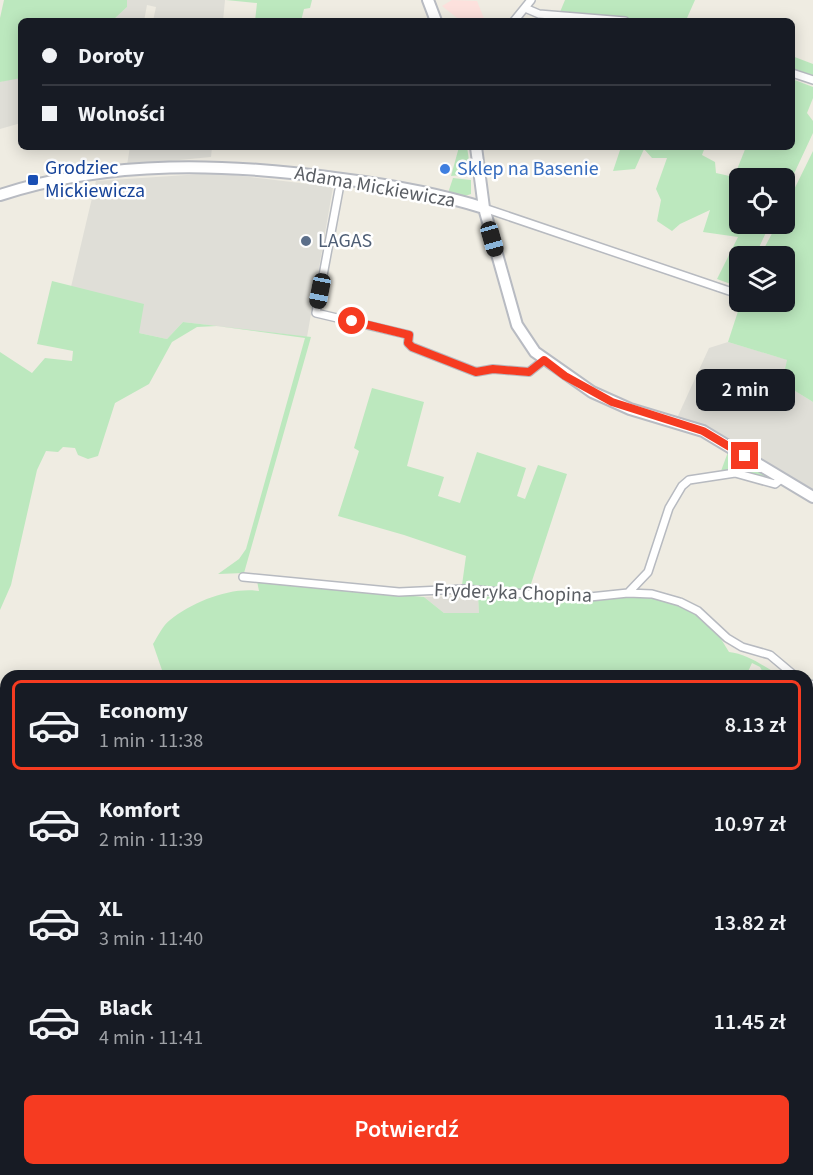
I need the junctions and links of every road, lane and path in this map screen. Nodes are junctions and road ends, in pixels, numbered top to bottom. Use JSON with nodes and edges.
{"nodes":[{"id":1,"x":428,"y":0,"type":"edge"},
{"id":2,"x":531,"y":0,"type":"edge"},
{"id":3,"x":525,"y":8,"type":"junction"},
{"id":4,"x":435,"y":18,"type":"edge"},
{"id":5,"x":517,"y":18,"type":"edge"},
{"id":6,"x":589,"y":18,"type":"edge"},
{"id":7,"x":795,"y":74,"type":"edge"},
{"id":8,"x":813,"y":80,"type":"edge"},
{"id":9,"x":476,"y":150,"type":"edge"},
{"id":10,"x":341,"y":179,"type":"junction"},
{"id":11,"x":0,"y":195,"type":"edge"},
{"id":12,"x":484,"y":208,"type":"junction"},
{"id":13,"x":729,"y":291,"type":"edge"},
{"id":14,"x":544,"y":360,"type":"junction"},
{"id":15,"x":781,"y":479,"type":"junction"},
{"id":16,"x":813,"y":496,"type":"edge"},
{"id":17,"x":243,"y":577,"type":"dead end"},
{"id":18,"x":628,"y":593,"type":"junction"},
{"id":19,"x":788,"y":670,"type":"edge"}],
"edges":[{"from":1,"to":4,"type":"street"},
{"from":2,"to":3,"type":"street"},
{"from":3,"to":5,"type":"street"},
{"from":3,"to":6,"type":"street"},
{"from":7,"to":8,"type":"street"},
{"from":9,"to":12,"type":"street"},
{"from":10,"to":11,"type":"street","name":"Adama Mickiewicza"},
{"from":10,"to":12,"type":"street","name":"Adama Mickiewicza"},
{"from":10,"to":14,"type":"street"},
{"from":12,"to":13,"type":"street","name":"Adama Mickiewicza"},
{"from":12,"to":14,"type":"street"},
{"from":14,"to":15,"type":"street"},
{"from":15,"to":16,"type":"street"},
{"from":15,"to":18,"type":"street"},
{"from":17,"to":18,"type":"street","name":"Fryderyka Chopina"},
{"from":18,"to":19,"type":"street","name":"Fryderyka Chopina"}]}
